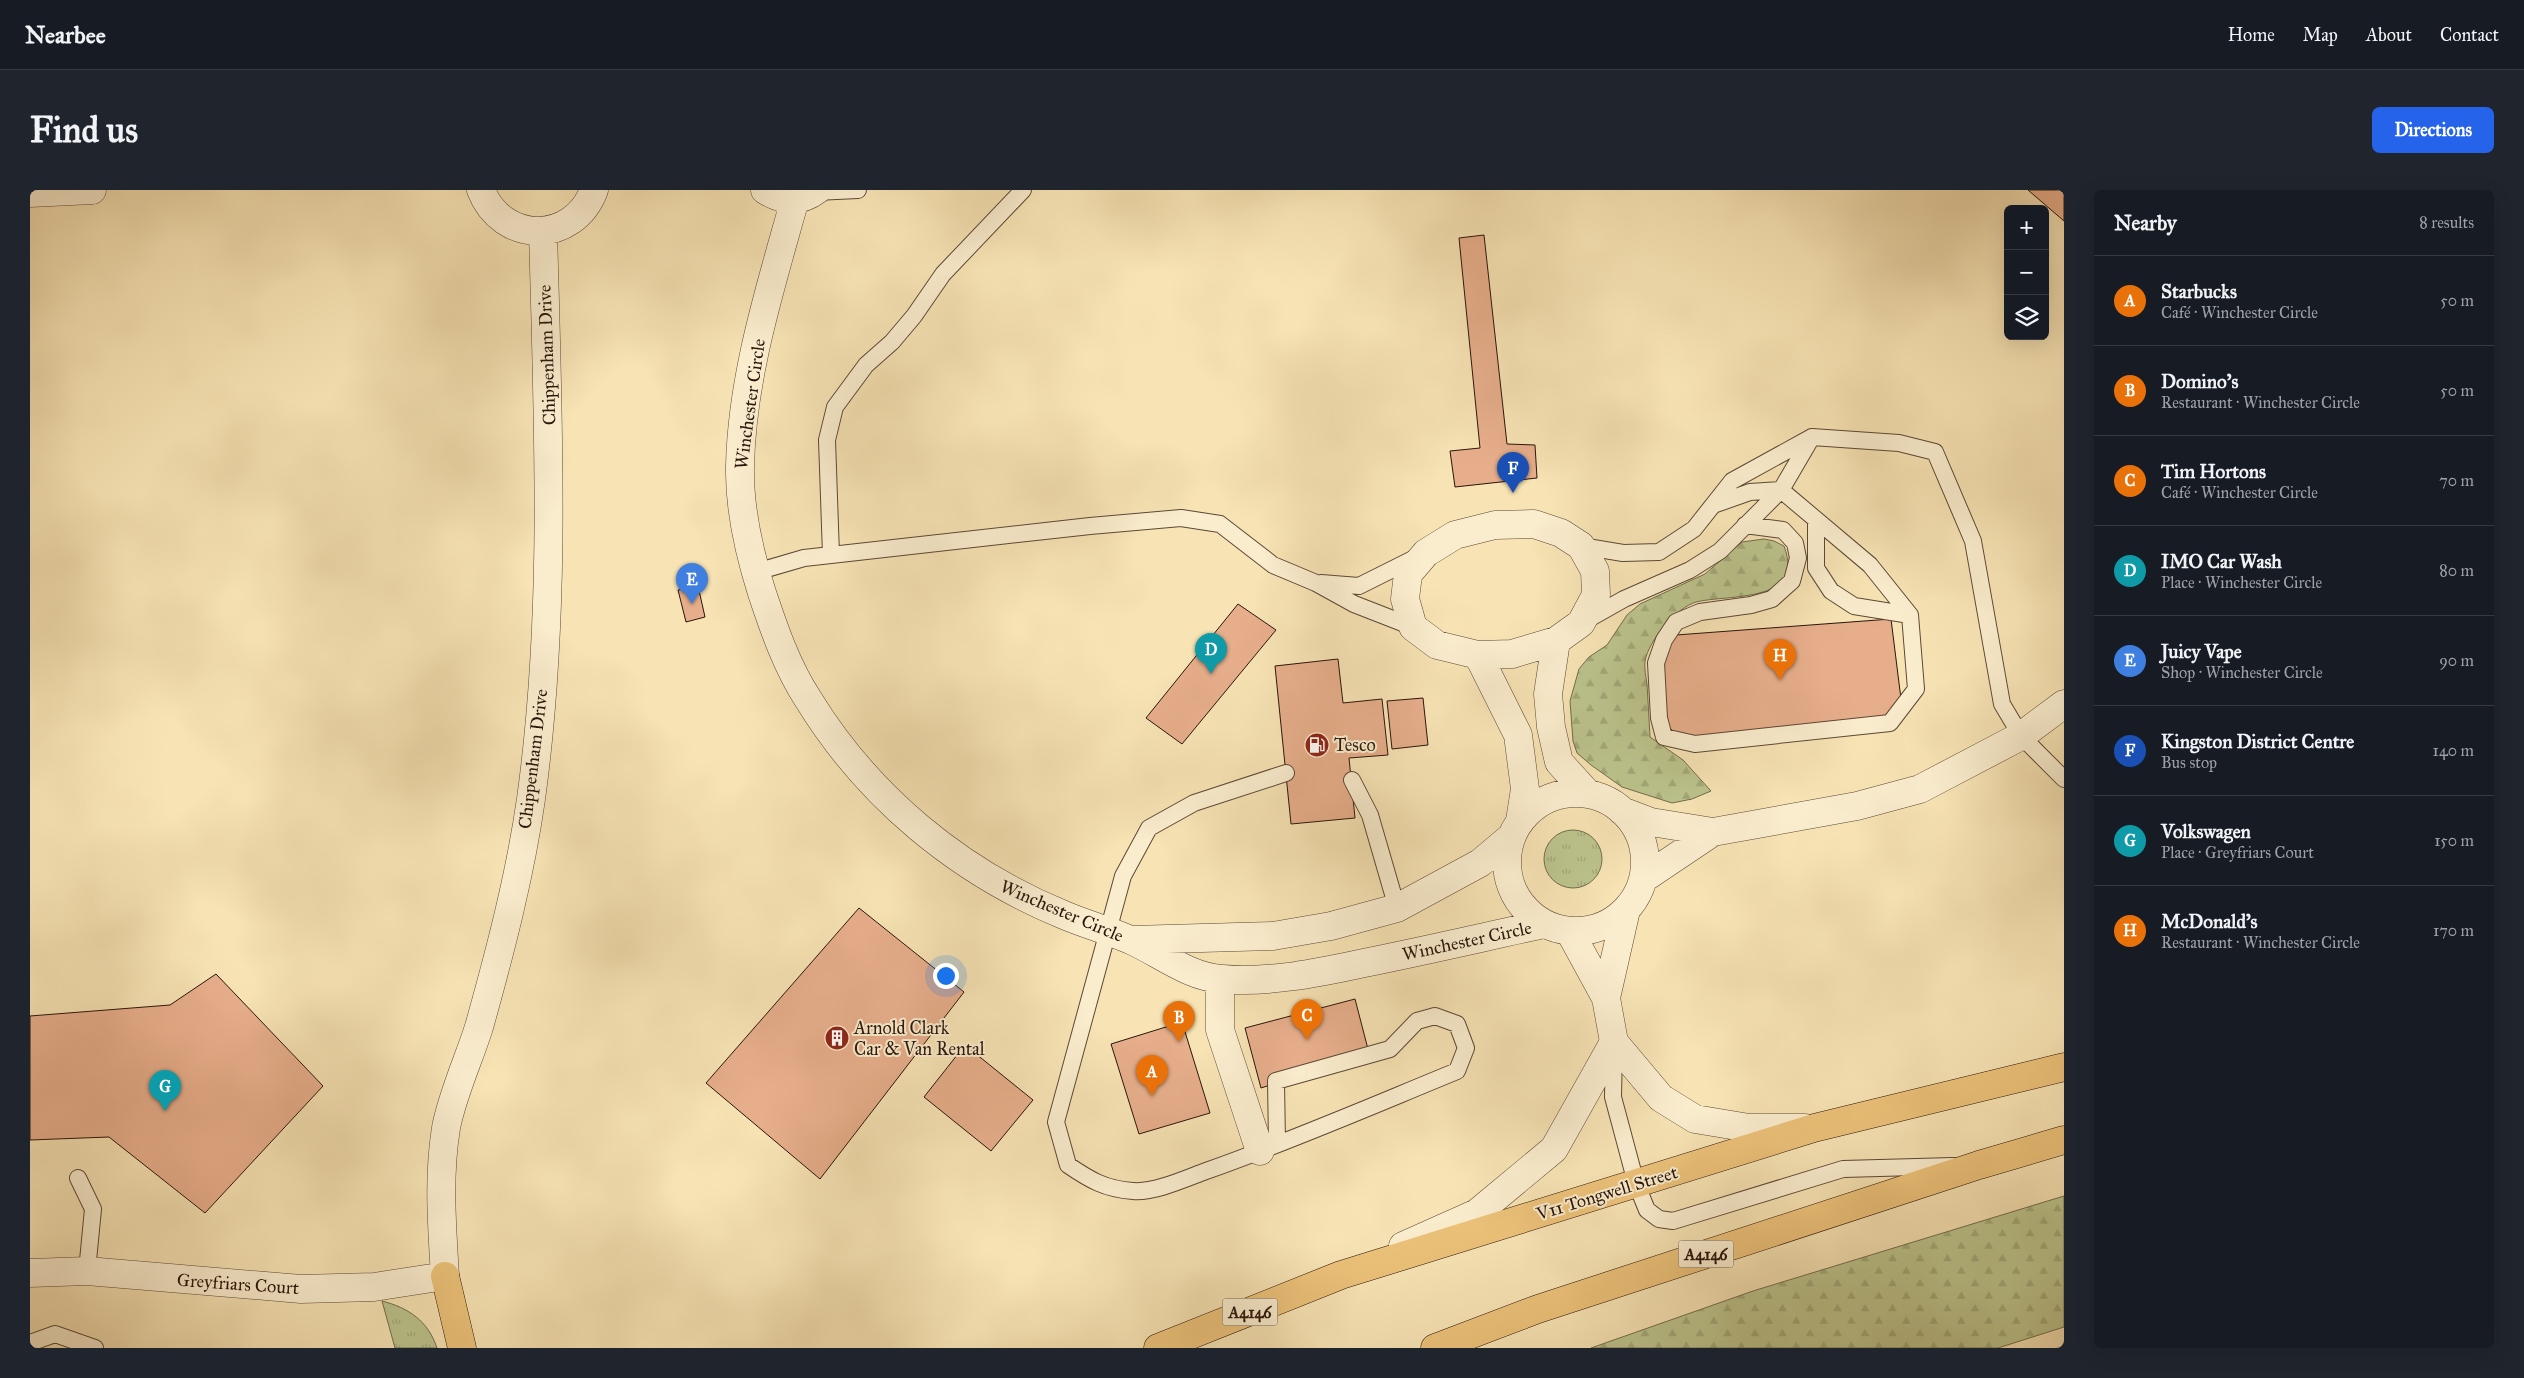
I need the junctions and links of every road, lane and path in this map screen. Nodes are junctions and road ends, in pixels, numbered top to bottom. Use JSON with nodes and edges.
{"nodes":[{"id":1,"x":80,"y":190,"type":"edge"},
{"id":2,"x":481,"y":190,"type":"edge"},
{"id":3,"x":594,"y":190,"type":"edge"},
{"id":4,"x":765,"y":190,"type":"edge"},
{"id":5,"x":858,"y":190,"type":"edge"},
{"id":6,"x":1023,"y":190,"type":"edge"},
{"id":7,"x":30,"y":193,"type":"edge"},
{"id":8,"x":809,"y":194,"type":"edge"},
{"id":9,"x":543,"y":231,"type":"junction"},
{"id":10,"x":1812,"y":437,"type":"junction"},
{"id":11,"x":1781,"y":490,"type":"junction"},
{"id":12,"x":1716,"y":504,"type":"junction"},
{"id":13,"x":1816,"y":520,"type":"junction"},
{"id":14,"x":1745,"y":525,"type":"junction"},
{"id":15,"x":1581,"y":546,"type":"junction"},
{"id":16,"x":1426,"y":553,"type":"junction"},
{"id":17,"x":831,"y":555,"type":"junction"},
{"id":18,"x":756,"y":572,"type":"junction"},
{"id":19,"x":1316,"y":583,"type":"junction"},
{"id":20,"x":1910,"y":615,"type":"junction"},
{"id":21,"x":1581,"y":624,"type":"junction"},
{"id":22,"x":1413,"y":627,"type":"junction"},
{"id":23,"x":1556,"y":641,"type":"junction"},
{"id":24,"x":1478,"y":655,"type":"junction"},
{"id":25,"x":2064,"y":704,"type":"edge"},
{"id":26,"x":2021,"y":736,"type":"junction"},
{"id":27,"x":1286,"y":773,"type":"dead end"},
{"id":28,"x":2064,"y":779,"type":"edge"},
{"id":29,"x":1352,"y":780,"type":"dead end"},
{"id":30,"x":1588,"y":794,"type":"junction"},
{"id":31,"x":1622,"y":811,"type":"junction"},
{"id":32,"x":1516,"y":829,"type":"junction"},
{"id":33,"x":1713,"y":832,"type":"junction"},
{"id":34,"x":1643,"y":879,"type":"junction"},
{"id":35,"x":1397,"y":908,"type":"junction"},
{"id":36,"x":1626,"y":910,"type":"junction"},
{"id":37,"x":1544,"y":924,"type":"junction"},
{"id":38,"x":1570,"y":932,"type":"junction"},
{"id":39,"x":1119,"y":936,"type":"junction"},
{"id":40,"x":1220,"y":979,"type":"junction"},
{"id":41,"x":1606,"y":998,"type":"junction"},
{"id":42,"x":1614,"y":1042,"type":"junction"},
{"id":43,"x":2064,"y":1066,"type":"edge"},
{"id":44,"x":1814,"y":1128,"type":"junction"},
{"id":45,"x":2064,"y":1140,"type":"edge"},
{"id":46,"x":1269,"y":1147,"type":"junction"},
{"id":47,"x":1979,"y":1165,"type":"junction"},
{"id":48,"x":78,"y":1178,"type":"dead end"},
{"id":49,"x":1636,"y":1183,"type":"junction"},
{"id":50,"x":87,"y":1271,"type":"junction"},
{"id":51,"x":30,"y":1273,"type":"edge"},
{"id":52,"x":1341,"y":1275,"type":"junction"},
{"id":53,"x":445,"y":1276,"type":"junction"},
{"id":54,"x":30,"y":1343,"type":"edge"},
{"id":55,"x":95,"y":1348,"type":"edge"},
{"id":56,"x":462,"y":1348,"type":"edge"},
{"id":57,"x":1158,"y":1348,"type":"edge"},
{"id":58,"x":1435,"y":1348,"type":"edge"}],
"edges":[{"from":1,"to":7,"type":"street"},
{"from":2,"to":9,"type":"street"},
{"from":3,"to":9,"type":"street"},
{"from":4,"to":8,"type":"street"},
{"from":5,"to":8,"type":"lane"},
{"from":6,"to":17,"type":"lane"},
{"from":8,"to":18,"type":"street","name":"Winchester Circle"},
{"from":9,"to":53,"type":"street","name":"Chippenham Drive"},
{"from":10,"to":11,"type":"lane"},
{"from":10,"to":12,"type":"lane"},
{"from":10,"to":26,"type":"lane"},
{"from":11,"to":12,"type":"lane"},
{"from":11,"to":13,"type":"lane"},
{"from":11,"to":14,"type":"lane"},
{"from":12,"to":15,"type":"lane"},
{"from":13,"to":20,"type":"lane"},
{"from":13,"to":20,"type":"lane"},
{"from":14,"to":20,"type":"lane"},
{"from":14,"to":21,"type":"lane"},
{"from":15,"to":16,"type":"street"},
{"from":15,"to":21,"type":"street"},
{"from":16,"to":19,"type":"lane"},
{"from":16,"to":22,"type":"street"},
{"from":17,"to":18,"type":"lane"},
{"from":17,"to":19,"type":"lane"},
{"from":18,"to":39,"type":"street","name":"Winchester Circle"},
{"from":19,"to":22,"type":"lane"},
{"from":21,"to":23,"type":"street"},
{"from":22,"to":24,"type":"street"},
{"from":23,"to":24,"type":"street"},
{"from":23,"to":30,"type":"street"},
{"from":24,"to":32,"type":"street"},
{"from":25,"to":26,"type":"street"},
{"from":26,"to":28,"type":"lane"},
{"from":26,"to":33,"type":"street"},
{"from":27,"to":39,"type":"lane"},
{"from":29,"to":35,"type":"lane"},
{"from":30,"to":31,"type":"street"},
{"from":30,"to":32,"type":"street"},
{"from":31,"to":33,"type":"street"},
{"from":31,"to":34,"type":"street"},
{"from":32,"to":35,"type":"street","name":"Winchester Circle"},
{"from":32,"to":37,"type":"street"},
{"from":33,"to":34,"type":"street"},
{"from":34,"to":36,"type":"street"},
{"from":35,"to":39,"type":"street","name":"Winchester Circle"},
{"from":36,"to":38,"type":"street"},
{"from":36,"to":41,"type":"street"},
{"from":37,"to":38,"type":"street"},
{"from":37,"to":40,"type":"street","name":"Winchester Circle"},
{"from":38,"to":41,"type":"street"},
{"from":39,"to":40,"type":"street","name":"Winchester Circle"},
{"from":39,"to":46,"type":"lane"},
{"from":40,"to":46,"type":"street"},
{"from":41,"to":42,"type":"street"},
{"from":42,"to":44,"type":"street"},
{"from":42,"to":49,"type":"lane"},
{"from":42,"to":52,"type":"street"},
{"from":43,"to":44,"type":"highway","name":"V11 Tongwell Street","number":"A4146"},
{"from":44,"to":49,"type":"highway","name":"V11 Tongwell Street","number":"A4146"},
{"from":45,"to":47,"type":"highway","number":"A4146"},
{"from":46,"to":46,"type":"lane"},
{"from":47,"to":49,"type":"lane"},
{"from":47,"to":58,"type":"highway","number":"A4146"},
{"from":48,"to":50,"type":"lane"},
{"from":49,"to":52,"type":"highway","name":"V11 Tongwell Street","number":"A4146"},
{"from":50,"to":51,"type":"street","name":"Greyfriars Court"},
{"from":50,"to":53,"type":"street","name":"Greyfriars Court"},
{"from":52,"to":57,"type":"highway","name":"V11 Tongwell Street","number":"A4146"},
{"from":53,"to":56,"type":"highway"},
{"from":54,"to":55,"type":"lane"}]}
